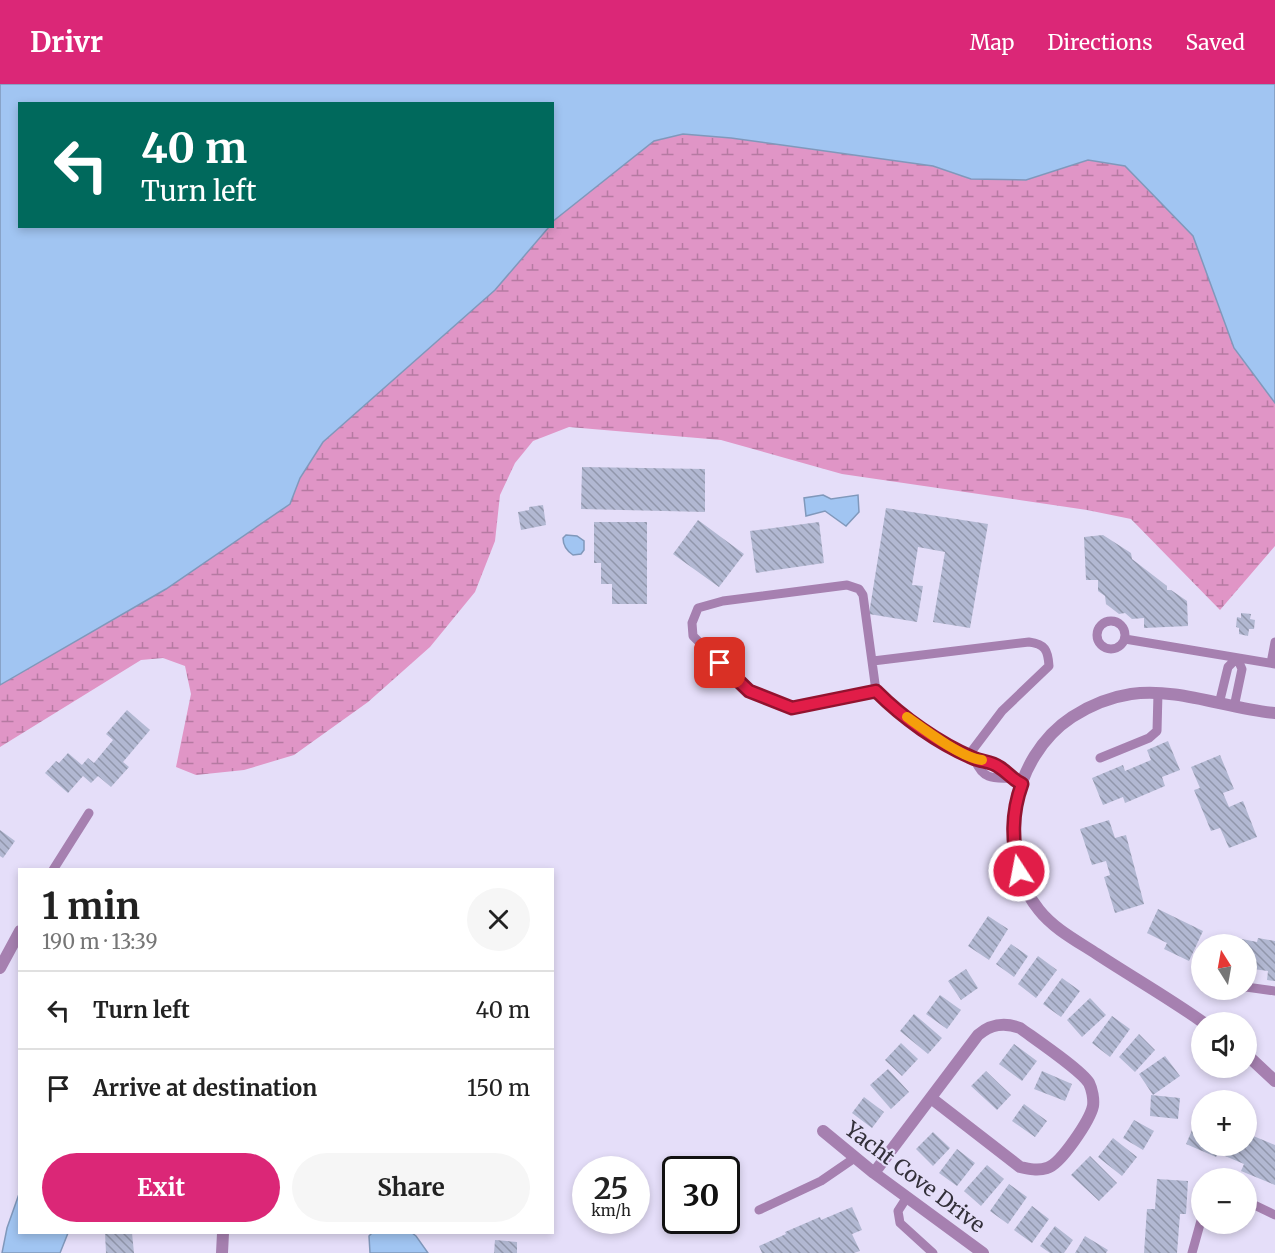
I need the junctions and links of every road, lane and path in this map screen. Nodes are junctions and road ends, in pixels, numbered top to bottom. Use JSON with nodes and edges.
{"nodes":[{"id":1,"x":1125,"y":639,"type":"dead end"},
{"id":2,"x":1275,"y":642,"type":"edge"},
{"id":3,"x":1237,"y":658,"type":"junction"},
{"id":4,"x":873,"y":661,"type":"junction"},
{"id":5,"x":1273,"y":664,"type":"edge"},
{"id":6,"x":876,"y":691,"type":"junction"},
{"id":7,"x":1158,"y":693,"type":"junction"},
{"id":8,"x":1219,"y":704,"type":"junction"},
{"id":9,"x":1234,"y":707,"type":"junction"},
{"id":10,"x":1275,"y":713,"type":"edge"},
{"id":11,"x":972,"y":758,"type":"junction"},
{"id":12,"x":1100,"y":758,"type":"dead end"},
{"id":13,"x":1022,"y":784,"type":"junction"},
{"id":14,"x":89,"y":813,"type":"dead end"},
{"id":15,"x":54,"y":868,"type":"edge"},
{"id":16,"x":18,"y":936,"type":"edge"},
{"id":17,"x":0,"y":968,"type":"edge"},
{"id":18,"x":1257,"y":989,"type":"edge"},
{"id":19,"x":1275,"y":991,"type":"edge"},
{"id":20,"x":1191,"y":1015,"type":"edge"},
{"id":21,"x":1257,"y":1063,"type":"edge"},
{"id":22,"x":1274,"y":1078,"type":"edge"},
{"id":23,"x":931,"y":1098,"type":"junction"},
{"id":24,"x":823,"y":1131,"type":"dead end"},
{"id":25,"x":855,"y":1157,"type":"junction"},
{"id":26,"x":874,"y":1173,"type":"junction"},
{"id":27,"x":907,"y":1197,"type":"junction"},
{"id":28,"x":1257,"y":1207,"type":"edge"},
{"id":29,"x":759,"y":1210,"type":"dead end"},
{"id":30,"x":1274,"y":1216,"type":"edge"},
{"id":31,"x":223,"y":1234,"type":"edge"},
{"id":32,"x":1197,"y":1234,"type":"edge"},
{"id":33,"x":222,"y":1253,"type":"edge"},
{"id":34,"x":933,"y":1253,"type":"edge"},
{"id":35,"x":983,"y":1253,"type":"edge"},
{"id":36,"x":1192,"y":1253,"type":"edge"}],
"edges":[{"from":1,"to":3,"type":"lane"},
{"from":2,"to":5,"type":"lane"},
{"from":3,"to":5,"type":"lane"},
{"from":3,"to":8,"type":"lane"},
{"from":3,"to":9,"type":"lane"},
{"from":4,"to":6,"type":"lane"},
{"from":4,"to":6,"type":"lane"},
{"from":4,"to":11,"type":"lane"},
{"from":6,"to":11,"type":"lane"},
{"from":7,"to":8,"type":"street"},
{"from":7,"to":12,"type":"lane"},
{"from":7,"to":13,"type":"street"},
{"from":8,"to":9,"type":"street"},
{"from":9,"to":10,"type":"street"},
{"from":11,"to":13,"type":"lane"},
{"from":13,"to":20,"type":"street"},
{"from":14,"to":15,"type":"lane"},
{"from":16,"to":17,"type":"street"},
{"from":18,"to":19,"type":"lane"},
{"from":21,"to":22,"type":"street"},
{"from":23,"to":23,"type":"street"},
{"from":23,"to":26,"type":"street"},
{"from":24,"to":25,"type":"street","name":"Yacht Cove Drive"},
{"from":25,"to":26,"type":"street","name":"Yacht Cove Drive"},
{"from":25,"to":29,"type":"lane"},
{"from":26,"to":27,"type":"street","name":"Yacht Cove Drive"},
{"from":27,"to":34,"type":"lane"},
{"from":27,"to":35,"type":"street","name":"Yacht Cove Drive"},
{"from":28,"to":30,"type":"lane"},
{"from":31,"to":33,"type":"street"},
{"from":32,"to":36,"type":"lane"}]}
